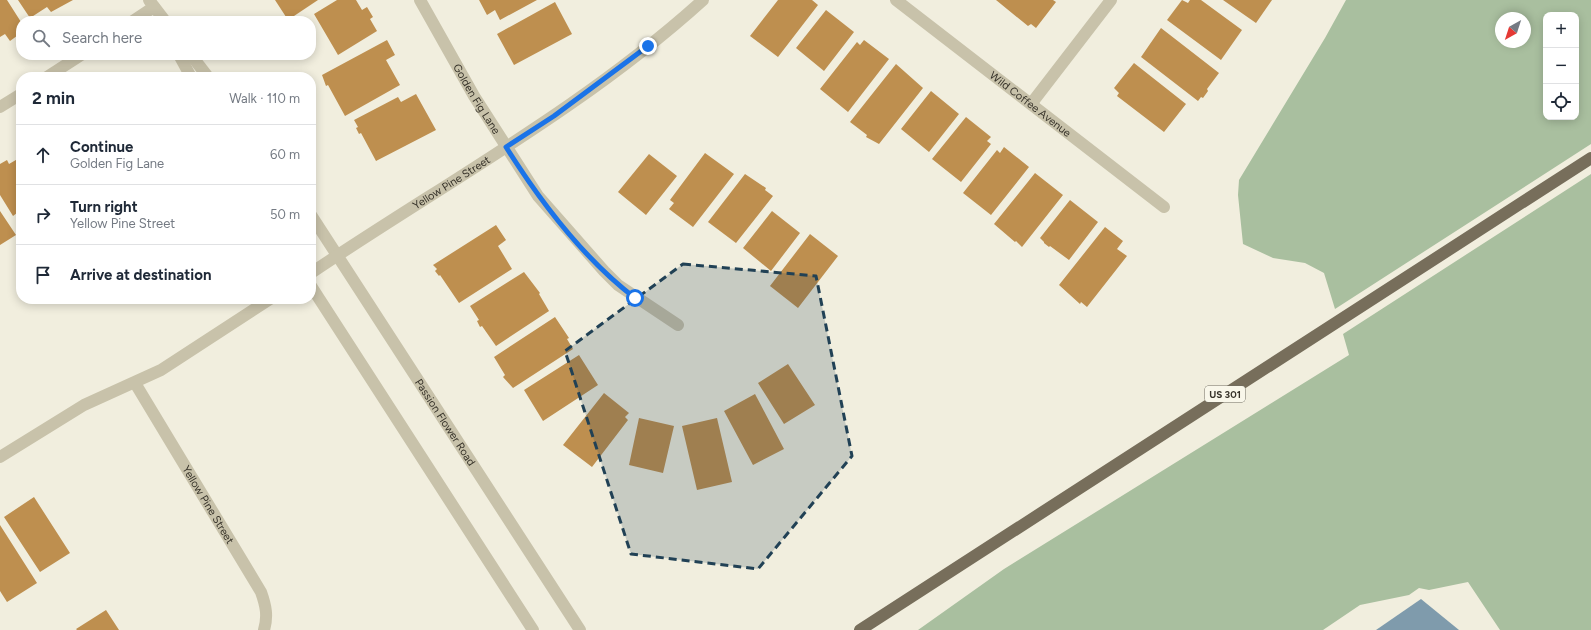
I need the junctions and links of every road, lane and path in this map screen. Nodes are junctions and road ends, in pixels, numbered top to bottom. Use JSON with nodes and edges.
{"nodes":[{"id":1,"x":420,"y":0,"type":"edge"},
{"id":2,"x":703,"y":0,"type":"edge"},
{"id":3,"x":896,"y":0,"type":"edge"},
{"id":4,"x":1111,"y":0,"type":"edge"},
{"id":5,"x":152,"y":4,"type":"edge"},
{"id":6,"x":139,"y":16,"type":"edge"},
{"id":7,"x":158,"y":16,"type":"edge"},
{"id":8,"x":161,"y":16,"type":"edge"},
{"id":9,"x":73,"y":60,"type":"edge"},
{"id":10,"x":182,"y":60,"type":"edge"},
{"id":11,"x":195,"y":60,"type":"edge"},
{"id":12,"x":55,"y":72,"type":"edge"},
{"id":13,"x":188,"y":72,"type":"edge"},
{"id":14,"x":204,"y":72,"type":"edge"},
{"id":15,"x":16,"y":97,"type":"edge"},
{"id":16,"x":1030,"y":104,"type":"junction"},
{"id":17,"x":0,"y":107,"type":"edge"},
{"id":18,"x":506,"y":147,"type":"junction"},
{"id":19,"x":1591,"y":158,"type":"edge"},
{"id":20,"x":1164,"y":207,"type":"dead end"},
{"id":21,"x":316,"y":223,"type":"edge"},
{"id":22,"x":337,"y":255,"type":"junction"},
{"id":23,"x":316,"y":270,"type":"edge"},
{"id":24,"x":316,"y":294,"type":"edge"},
{"id":25,"x":262,"y":304,"type":"edge"},
{"id":26,"x":678,"y":325,"type":"dead end"},
{"id":27,"x":135,"y":383,"type":"junction"},
{"id":28,"x":0,"y":457,"type":"edge"},
{"id":29,"x":264,"y":630,"type":"edge"},
{"id":30,"x":533,"y":630,"type":"edge"},
{"id":31,"x":580,"y":630,"type":"edge"},
{"id":32,"x":860,"y":630,"type":"edge"}],
"edges":[{"from":1,"to":18,"type":"street","name":"Golden Fig Lane"},
{"from":2,"to":18,"type":"street","name":"Yellow Pine Street"},
{"from":3,"to":16,"type":"street","name":"Wild Coffee Avenue"},
{"from":4,"to":16,"type":"street"},
{"from":5,"to":6,"type":"street"},
{"from":5,"to":7,"type":"street"},
{"from":5,"to":8,"type":"street"},
{"from":9,"to":12,"type":"street"},
{"from":10,"to":13,"type":"street"},
{"from":11,"to":14,"type":"street"},
{"from":15,"to":17,"type":"street"},
{"from":16,"to":20,"type":"street","name":"Wild Coffee Avenue"},
{"from":18,"to":22,"type":"street","name":"Yellow Pine Street"},
{"from":18,"to":26,"type":"street","name":"Golden Fig Lane"},
{"from":19,"to":32,"type":"main road","number":"US 301"},
{"from":21,"to":22,"type":"street","name":"Passion Flower Road"},
{"from":22,"to":23,"type":"street","name":"Yellow Pine Street"},
{"from":22,"to":31,"type":"street","name":"Passion Flower Road"},
{"from":24,"to":30,"type":"street"},
{"from":25,"to":27,"type":"street"},
{"from":27,"to":28,"type":"street"},
{"from":27,"to":29,"type":"street","name":"Yellow Pine Street"}]}
